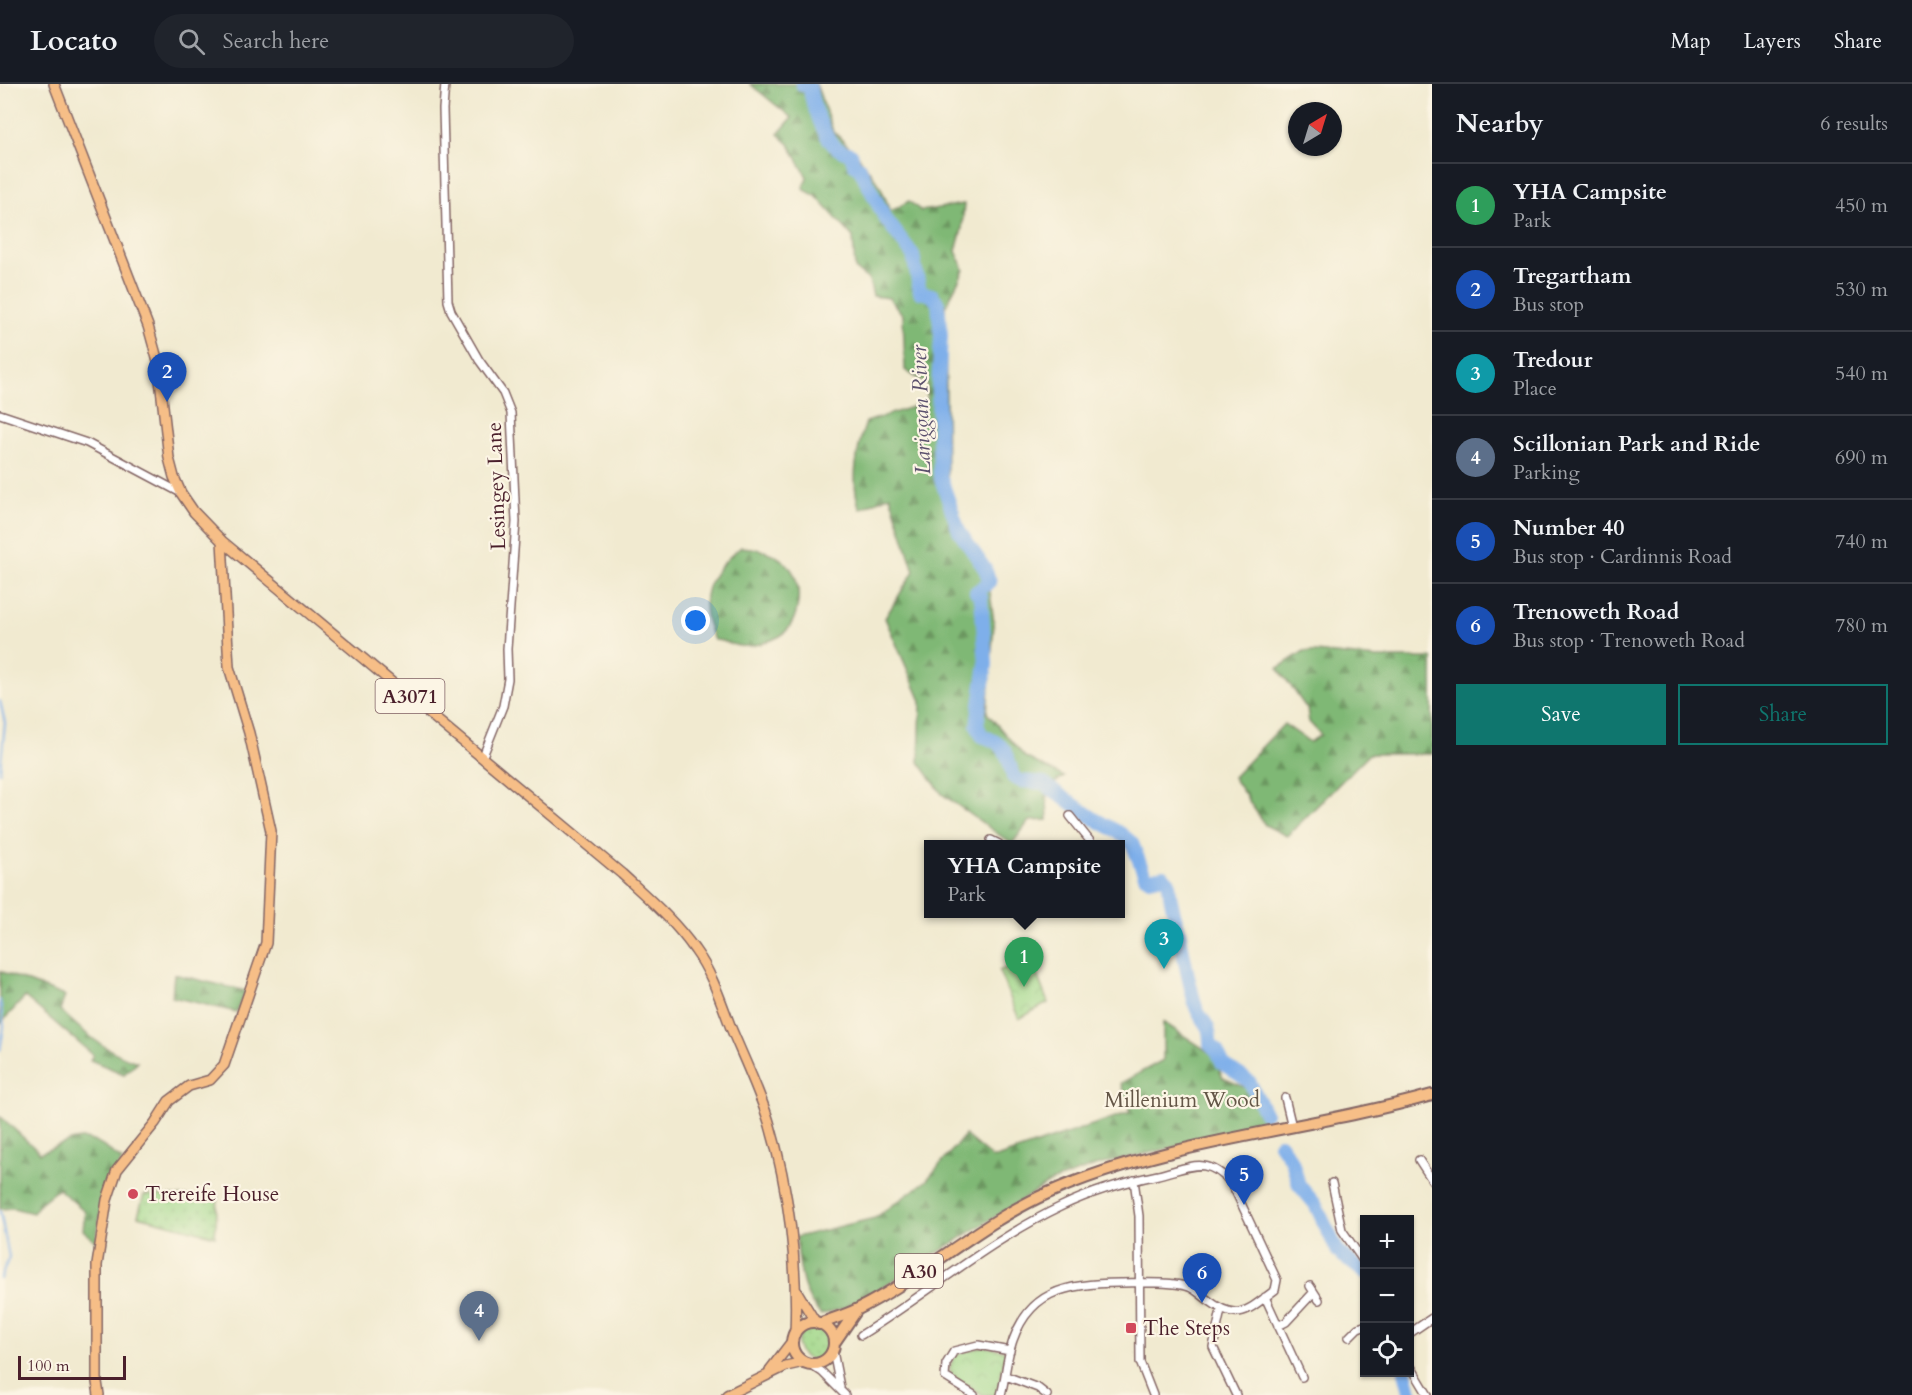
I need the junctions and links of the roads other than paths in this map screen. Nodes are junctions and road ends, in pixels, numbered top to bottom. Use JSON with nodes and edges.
{"nodes":[{"id":1,"x":54,"y":84,"type":"edge"},
{"id":2,"x":445,"y":84,"type":"edge"},
{"id":3,"x":0,"y":414,"type":"edge"},
{"id":4,"x":181,"y":493,"type":"junction"},
{"id":5,"x":222,"y":541,"type":"junction"},
{"id":6,"x":483,"y":756,"type":"junction"},
{"id":7,"x":1070,"y":816,"type":"dead end"},
{"id":8,"x":1089,"y":840,"type":"edge"},
{"id":9,"x":1432,"y":1095,"type":"edge"},
{"id":10,"x":1285,"y":1098,"type":"dead end"},
{"id":11,"x":1292,"y":1127,"type":"junction"},
{"id":12,"x":1423,"y":1162,"type":"dead end"},
{"id":13,"x":1134,"y":1180,"type":"junction"},
{"id":14,"x":1432,"y":1180,"type":"edge"},
{"id":15,"x":1332,"y":1183,"type":"dead end"},
{"id":16,"x":1360,"y":1255,"type":"edge"},
{"id":17,"x":1138,"y":1283,"type":"junction"},
{"id":18,"x":1310,"y":1286,"type":"dead end"},
{"id":19,"x":795,"y":1288,"type":"junction"},
{"id":20,"x":1313,"y":1293,"type":"junction"},
{"id":21,"x":1265,"y":1297,"type":"junction"},
{"id":22,"x":1319,"y":1300,"type":"dead end"},
{"id":23,"x":858,"y":1309,"type":"junction"},
{"id":24,"x":1221,"y":1310,"type":"junction"},
{"id":25,"x":1432,"y":1318,"type":"edge"},
{"id":26,"x":818,"y":1323,"type":"junction"},
{"id":27,"x":1278,"y":1326,"type":"junction"},
{"id":28,"x":1360,"y":1327,"type":"edge"},
{"id":29,"x":1414,"y":1330,"type":"edge"},
{"id":30,"x":861,"y":1335,"type":"dead end"},
{"id":31,"x":794,"y":1337,"type":"junction"},
{"id":32,"x":1349,"y":1337,"type":"dead end"},
{"id":33,"x":833,"y":1347,"type":"junction"},
{"id":34,"x":1010,"y":1350,"type":"junction"},
{"id":35,"x":806,"y":1363,"type":"junction"},
{"id":36,"x":1414,"y":1372,"type":"edge"},
{"id":37,"x":766,"y":1374,"type":"junction"},
{"id":38,"x":1006,"y":1376,"type":"junction"},
{"id":39,"x":1302,"y":1377,"type":"dead end"},
{"id":40,"x":843,"y":1392,"type":"edge"},
{"id":41,"x":99,"y":1395,"type":"edge"},
{"id":42,"x":727,"y":1395,"type":"edge"},
{"id":43,"x":974,"y":1395,"type":"edge"},
{"id":44,"x":1001,"y":1395,"type":"edge"},
{"id":45,"x":1047,"y":1395,"type":"edge"},
{"id":46,"x":1153,"y":1395,"type":"edge"},
{"id":47,"x":1236,"y":1395,"type":"edge"},
{"id":48,"x":1428,"y":1395,"type":"edge"}],
"edges":[{"from":1,"to":4,"type":"main road","number":"A3071"},
{"from":2,"to":6,"type":"street","name":"Lesingey Lane"},
{"from":3,"to":4,"type":"street"},
{"from":4,"to":5,"type":"main road","number":"A3071"},
{"from":5,"to":6,"type":"main road","number":"A3071"},
{"from":5,"to":41,"type":"main road"},
{"from":6,"to":19,"type":"main road","number":"A3071"},
{"from":7,"to":8,"type":"street"},
{"from":9,"to":11,"type":"highway","number":"A30"},
{"from":10,"to":11,"type":"street"},
{"from":11,"to":23,"type":"highway","number":"A30"},
{"from":12,"to":14,"type":"street"},
{"from":13,"to":17,"type":"street"},
{"from":13,"to":21,"type":"street"},
{"from":13,"to":30,"type":"street"},
{"from":15,"to":16,"type":"street"},
{"from":17,"to":24,"type":"street"},
{"from":17,"to":34,"type":"street"},
{"from":17,"to":46,"type":"street"},
{"from":18,"to":20,"type":"street"},
{"from":19,"to":26,"type":"main road","number":"A3071"},
{"from":19,"to":31,"type":"main road","number":"A3071"},
{"from":20,"to":22,"type":"street"},
{"from":20,"to":27,"type":"street"},
{"from":21,"to":24,"type":"street"},
{"from":21,"to":27,"type":"street"},
{"from":23,"to":26,"type":"highway","number":"A30"},
{"from":23,"to":33,"type":"highway","number":"A30"},
{"from":24,"to":47,"type":"street"},
{"from":25,"to":29,"type":"street"},
{"from":26,"to":31,"type":"highway"},
{"from":26,"to":33,"type":"highway"},
{"from":27,"to":39,"type":"street"},
{"from":28,"to":32,"type":"street"},
{"from":31,"to":35,"type":"highway"},
{"from":31,"to":37,"type":"main road"},
{"from":33,"to":35,"type":"highway"},
{"from":33,"to":40,"type":"street"},
{"from":34,"to":38,"type":"street"},
{"from":34,"to":43,"type":"street"},
{"from":35,"to":37,"type":"main road"},
{"from":35,"to":40,"type":"street"},
{"from":36,"to":48,"type":"street"},
{"from":37,"to":42,"type":"main road"},
{"from":38,"to":44,"type":"street"},
{"from":38,"to":45,"type":"street"}]}
